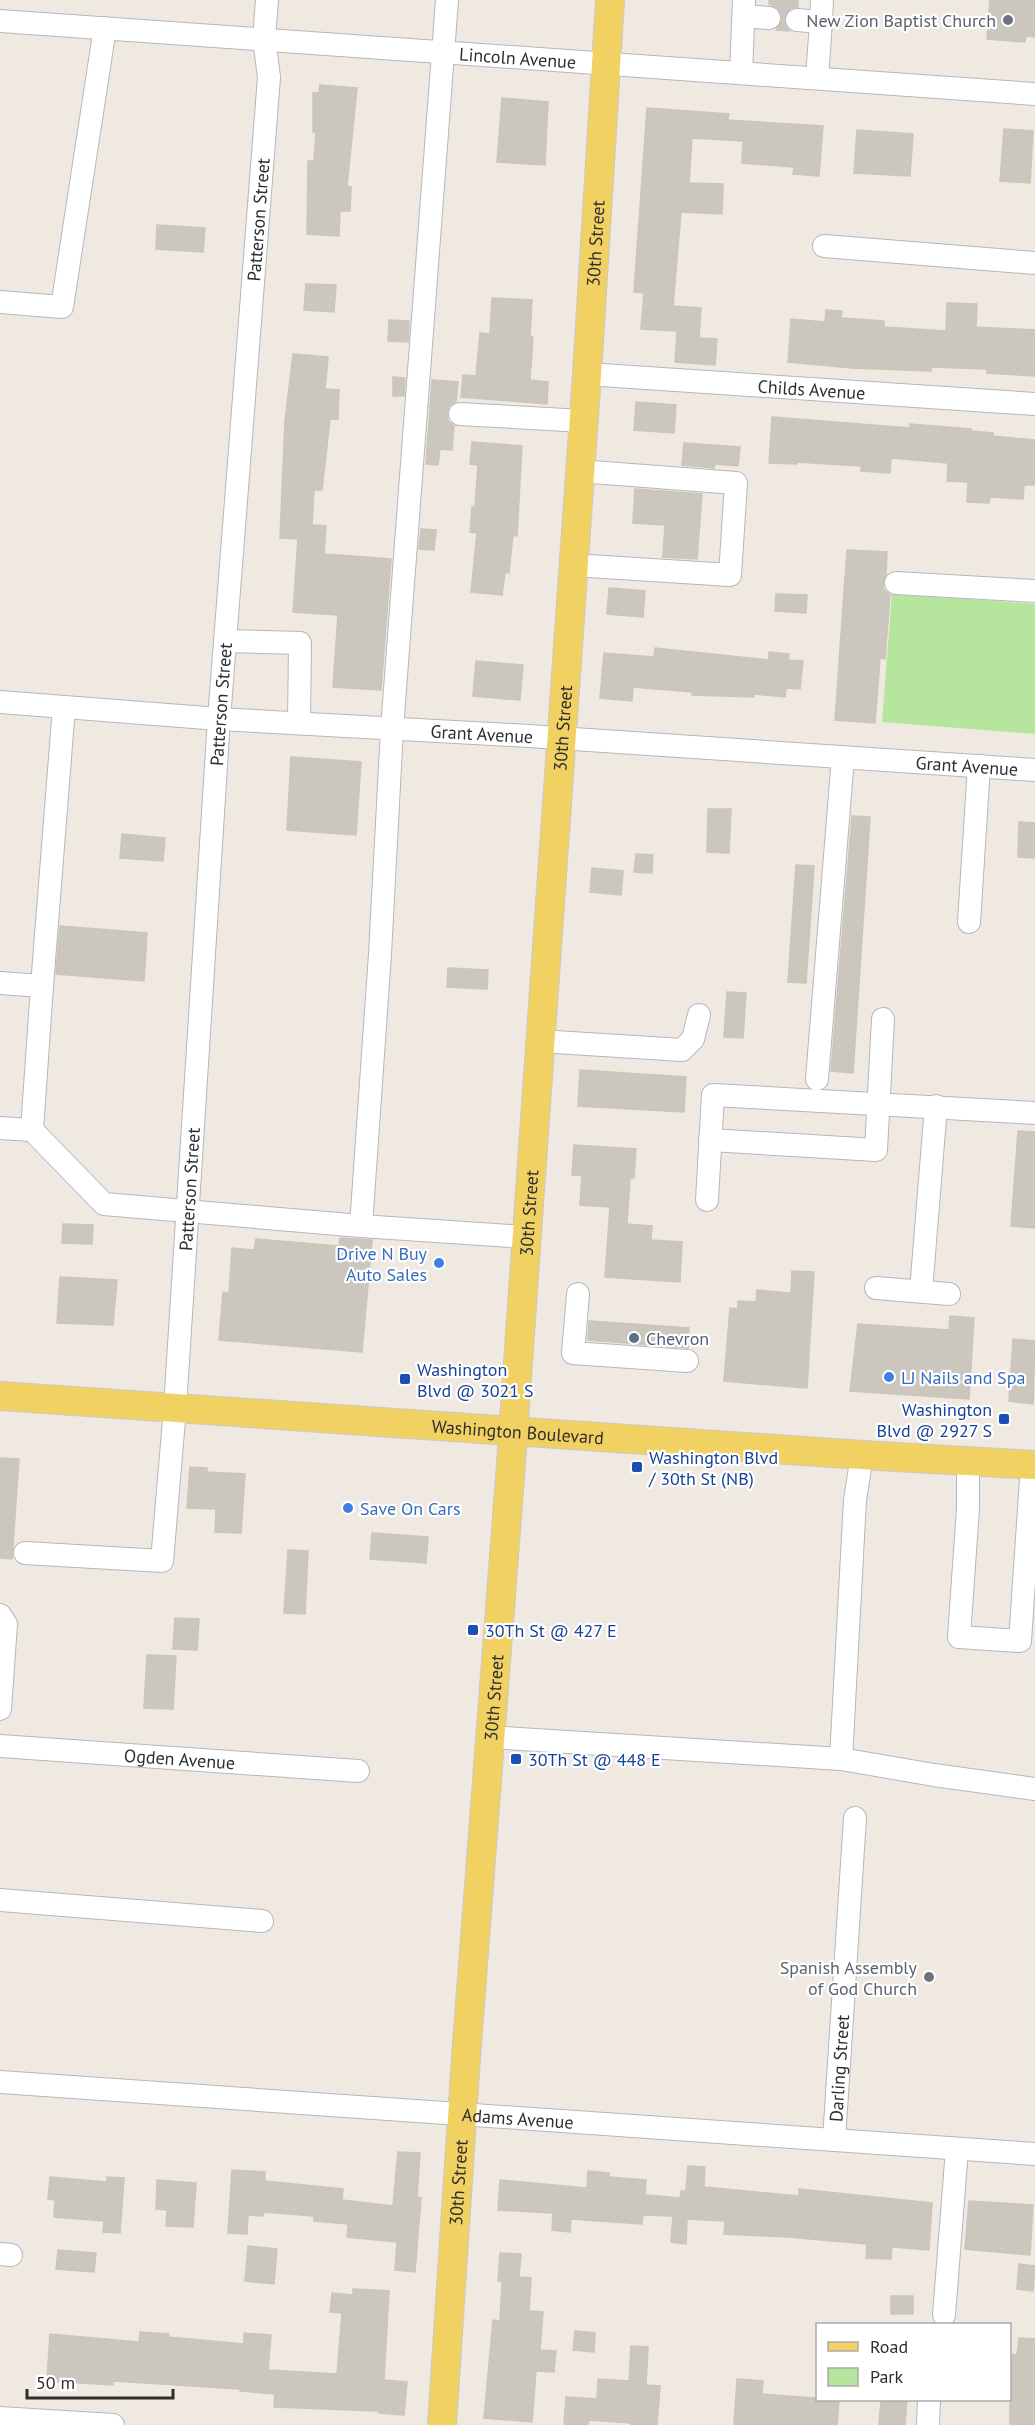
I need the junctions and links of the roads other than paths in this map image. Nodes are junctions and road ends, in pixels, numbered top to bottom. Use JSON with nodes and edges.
{"nodes":[{"id":1,"x":267,"y":0,"type":"edge"},
{"id":2,"x":447,"y":0,"type":"edge"},
{"id":3,"x":610,"y":0,"type":"edge"},
{"id":4,"x":744,"y":8,"type":"edge"},
{"id":5,"x":821,"y":11,"type":"edge"},
{"id":6,"x":769,"y":18,"type":"dead end"},
{"id":7,"x":797,"y":20,"type":"dead end"},
{"id":8,"x":0,"y":21,"type":"edge"},
{"id":9,"x":105,"y":28,"type":"junction"},
{"id":10,"x":264,"y":39,"type":"junction"},
{"id":11,"x":444,"y":52,"type":"junction"},
{"id":12,"x":606,"y":63,"type":"junction"},
{"id":13,"x":741,"y":73,"type":"junction"},
{"id":14,"x":817,"y":78,"type":"junction"},
{"id":15,"x":1035,"y":94,"type":"edge"},
{"id":16,"x":824,"y":246,"type":"dead end"},
{"id":17,"x":1035,"y":264,"type":"edge"},
{"id":18,"x":0,"y":302,"type":"edge"},
{"id":19,"x":587,"y":374,"type":"junction"},
{"id":20,"x":1035,"y":404,"type":"edge"},
{"id":21,"x":460,"y":414,"type":"dead end"},
{"id":22,"x":583,"y":421,"type":"junction"},
{"id":23,"x":579,"y":471,"type":"junction"},
{"id":24,"x":573,"y":565,"type":"junction"},
{"id":25,"x":896,"y":583,"type":"dead end"},
{"id":26,"x":1035,"y":591,"type":"edge"},
{"id":27,"x":225,"y":641,"type":"junction"},
{"id":28,"x":0,"y":702,"type":"edge"},
{"id":29,"x":64,"y":707,"type":"junction"},
{"id":30,"x":219,"y":719,"type":"junction"},
{"id":31,"x":299,"y":723,"type":"junction"},
{"id":32,"x":392,"y":729,"type":"junction"},
{"id":33,"x":560,"y":739,"type":"junction"},
{"id":34,"x":843,"y":757,"type":"junction"},
{"id":35,"x":979,"y":766,"type":"junction"},
{"id":36,"x":1035,"y":770,"type":"edge"},
{"id":37,"x":969,"y":922,"type":"dead end"},
{"id":38,"x":0,"y":983,"type":"edge"},
{"id":39,"x":42,"y":986,"type":"junction"},
{"id":40,"x":699,"y":1015,"type":"dead end"},
{"id":41,"x":884,"y":1019,"type":"dead end"},
{"id":42,"x":539,"y":1041,"type":"junction"},
{"id":43,"x":817,"y":1079,"type":"dead end"},
{"id":44,"x":879,"y":1103,"type":"junction"},
{"id":45,"x":926,"y":1106,"type":"junction"},
{"id":46,"x":1035,"y":1113,"type":"edge"},
{"id":47,"x":0,"y":1128,"type":"edge"},
{"id":48,"x":32,"y":1130,"type":"junction"},
{"id":49,"x":710,"y":1140,"type":"junction"},
{"id":50,"x":707,"y":1200,"type":"dead end"},
{"id":51,"x":188,"y":1210,"type":"junction"},
{"id":52,"x":361,"y":1226,"type":"junction"},
{"id":53,"x":525,"y":1237,"type":"junction"},
{"id":54,"x":876,"y":1288,"type":"dead end"},
{"id":55,"x":921,"y":1291,"type":"junction"},
{"id":56,"x":578,"y":1294,"type":"dead end"},
{"id":57,"x":949,"y":1294,"type":"dead end"},
{"id":58,"x":687,"y":1361,"type":"dead end"},
{"id":59,"x":0,"y":1396,"type":"edge"},
{"id":60,"x":175,"y":1408,"type":"junction"},
{"id":61,"x":512,"y":1431,"type":"junction"},
{"id":62,"x":862,"y":1455,"type":"junction"},
{"id":63,"x":968,"y":1460,"type":"junction"},
{"id":64,"x":1034,"y":1465,"type":"edge"},
{"id":65,"x":25,"y":1553,"type":"dead end"},
{"id":66,"x":1028,"y":1609,"type":"edge"},
{"id":67,"x":0,"y":1616,"type":"edge"},
{"id":68,"x":1027,"y":1646,"type":"edge"},
{"id":69,"x":1,"y":1667,"type":"edge"},
{"id":70,"x":0,"y":1710,"type":"edge"},
{"id":71,"x":489,"y":1737,"type":"junction"},
{"id":72,"x":0,"y":1746,"type":"edge"},
{"id":73,"x":841,"y":1759,"type":"junction"},
{"id":74,"x":358,"y":1771,"type":"dead end"},
{"id":75,"x":1035,"y":1789,"type":"edge"},
{"id":76,"x":855,"y":1818,"type":"dead end"},
{"id":77,"x":0,"y":1900,"type":"edge"},
{"id":78,"x":262,"y":1922,"type":"dead end"},
{"id":79,"x":0,"y":2082,"type":"edge"},
{"id":80,"x":462,"y":2114,"type":"junction"},
{"id":81,"x":834,"y":2140,"type":"junction"},
{"id":82,"x":957,"y":2149,"type":"junction"},
{"id":83,"x":1035,"y":2154,"type":"edge"},
{"id":84,"x":944,"y":2315,"type":"dead end"},
{"id":85,"x":929,"y":2401,"type":"edge"},
{"id":86,"x":0,"y":2418,"type":"edge"},
{"id":87,"x":113,"y":2425,"type":"edge"},
{"id":88,"x":442,"y":2425,"type":"edge"},
{"id":89,"x":928,"y":2425,"type":"edge"}],
"edges":[{"from":1,"to":10,"type":"street","name":"Patterson Street"},
{"from":2,"to":11,"type":"street"},
{"from":3,"to":12,"type":"main road","name":"30th Street"},
{"from":4,"to":6,"type":"street"},
{"from":4,"to":13,"type":"street"},
{"from":5,"to":7,"type":"street"},
{"from":5,"to":14,"type":"street"},
{"from":8,"to":9,"type":"street","name":"Lincoln Avenue"},
{"from":9,"to":10,"type":"street","name":"Lincoln Avenue"},
{"from":9,"to":18,"type":"street"},
{"from":10,"to":11,"type":"street","name":"Lincoln Avenue"},
{"from":10,"to":27,"type":"street","name":"Patterson Street"},
{"from":11,"to":12,"type":"street","name":"Lincoln Avenue"},
{"from":11,"to":32,"type":"street"},
{"from":12,"to":13,"type":"street","name":"Lincoln Avenue"},
{"from":12,"to":19,"type":"main road","name":"30th Street"},
{"from":13,"to":14,"type":"street","name":"Lincoln Avenue"},
{"from":14,"to":15,"type":"street","name":"Lincoln Avenue"},
{"from":16,"to":17,"type":"street"},
{"from":19,"to":20,"type":"street","name":"Childs Avenue"},
{"from":19,"to":22,"type":"main road","name":"30th Street"},
{"from":21,"to":22,"type":"street"},
{"from":22,"to":23,"type":"main road","name":"30th Street"},
{"from":23,"to":24,"type":"main road","name":"30th Street"},
{"from":23,"to":24,"type":"street"},
{"from":24,"to":33,"type":"main road","name":"30th Street"},
{"from":25,"to":26,"type":"street"},
{"from":27,"to":30,"type":"street","name":"Patterson Street"},
{"from":27,"to":31,"type":"street"},
{"from":28,"to":29,"type":"street","name":"Grant Avenue"},
{"from":29,"to":30,"type":"street","name":"Grant Avenue"},
{"from":29,"to":39,"type":"street"},
{"from":30,"to":31,"type":"street","name":"Grant Avenue"},
{"from":30,"to":51,"type":"street","name":"Patterson Street"},
{"from":31,"to":32,"type":"street","name":"Grant Avenue"},
{"from":32,"to":33,"type":"street","name":"Grant Avenue"},
{"from":32,"to":52,"type":"street"},
{"from":33,"to":34,"type":"street","name":"Grant Avenue"},
{"from":33,"to":42,"type":"main road","name":"30th Street"},
{"from":34,"to":35,"type":"street","name":"Grant Avenue"},
{"from":34,"to":43,"type":"street"},
{"from":35,"to":36,"type":"street","name":"Grant Avenue"},
{"from":35,"to":37,"type":"street"},
{"from":38,"to":39,"type":"street"},
{"from":39,"to":48,"type":"street"},
{"from":40,"to":42,"type":"street"},
{"from":41,"to":44,"type":"street"},
{"from":42,"to":53,"type":"main road","name":"30th Street"},
{"from":44,"to":45,"type":"street"},
{"from":44,"to":49,"type":"street"},
{"from":44,"to":49,"type":"street"},
{"from":45,"to":46,"type":"street"},
{"from":45,"to":55,"type":"street"},
{"from":47,"to":48,"type":"street"},
{"from":48,"to":51,"type":"street"},
{"from":49,"to":50,"type":"street"},
{"from":51,"to":52,"type":"street"},
{"from":51,"to":60,"type":"street","name":"Patterson Street"},
{"from":52,"to":53,"type":"street"},
{"from":53,"to":61,"type":"main road","name":"30th Street"},
{"from":54,"to":55,"type":"street"},
{"from":55,"to":57,"type":"street"},
{"from":56,"to":58,"type":"street"},
{"from":59,"to":60,"type":"main road","name":"Washington Boulevard"},
{"from":60,"to":61,"type":"main road","name":"Washington Boulevard"},
{"from":60,"to":65,"type":"street","name":"Patterson Street"},
{"from":61,"to":62,"type":"main road","name":"Washington Boulevard"},
{"from":61,"to":71,"type":"main road","name":"30th Street"},
{"from":62,"to":63,"type":"main road","name":"Washington Boulevard"},
{"from":62,"to":73,"type":"street"},
{"from":63,"to":64,"type":"main road","name":"Washington Boulevard"},
{"from":63,"to":68,"type":"street"},
{"from":64,"to":66,"type":"street"},
{"from":66,"to":68,"type":"street"},
{"from":67,"to":69,"type":"street"},
{"from":69,"to":70,"type":"street"},
{"from":71,"to":73,"type":"street"},
{"from":71,"to":80,"type":"main road","name":"30th Street"},
{"from":72,"to":74,"type":"street","name":"Ogden Avenue"},
{"from":73,"to":75,"type":"street"},
{"from":76,"to":81,"type":"street","name":"Darling Street"},
{"from":77,"to":78,"type":"street"},
{"from":79,"to":80,"type":"street","name":"Adams Avenue"},
{"from":80,"to":81,"type":"street","name":"Adams Avenue"},
{"from":80,"to":88,"type":"main road","name":"30th Street"},
{"from":81,"to":82,"type":"street","name":"Adams Avenue"},
{"from":82,"to":83,"type":"street","name":"Adams Avenue"},
{"from":82,"to":84,"type":"street"},
{"from":85,"to":89,"type":"street"},
{"from":86,"to":87,"type":"street"}]}
